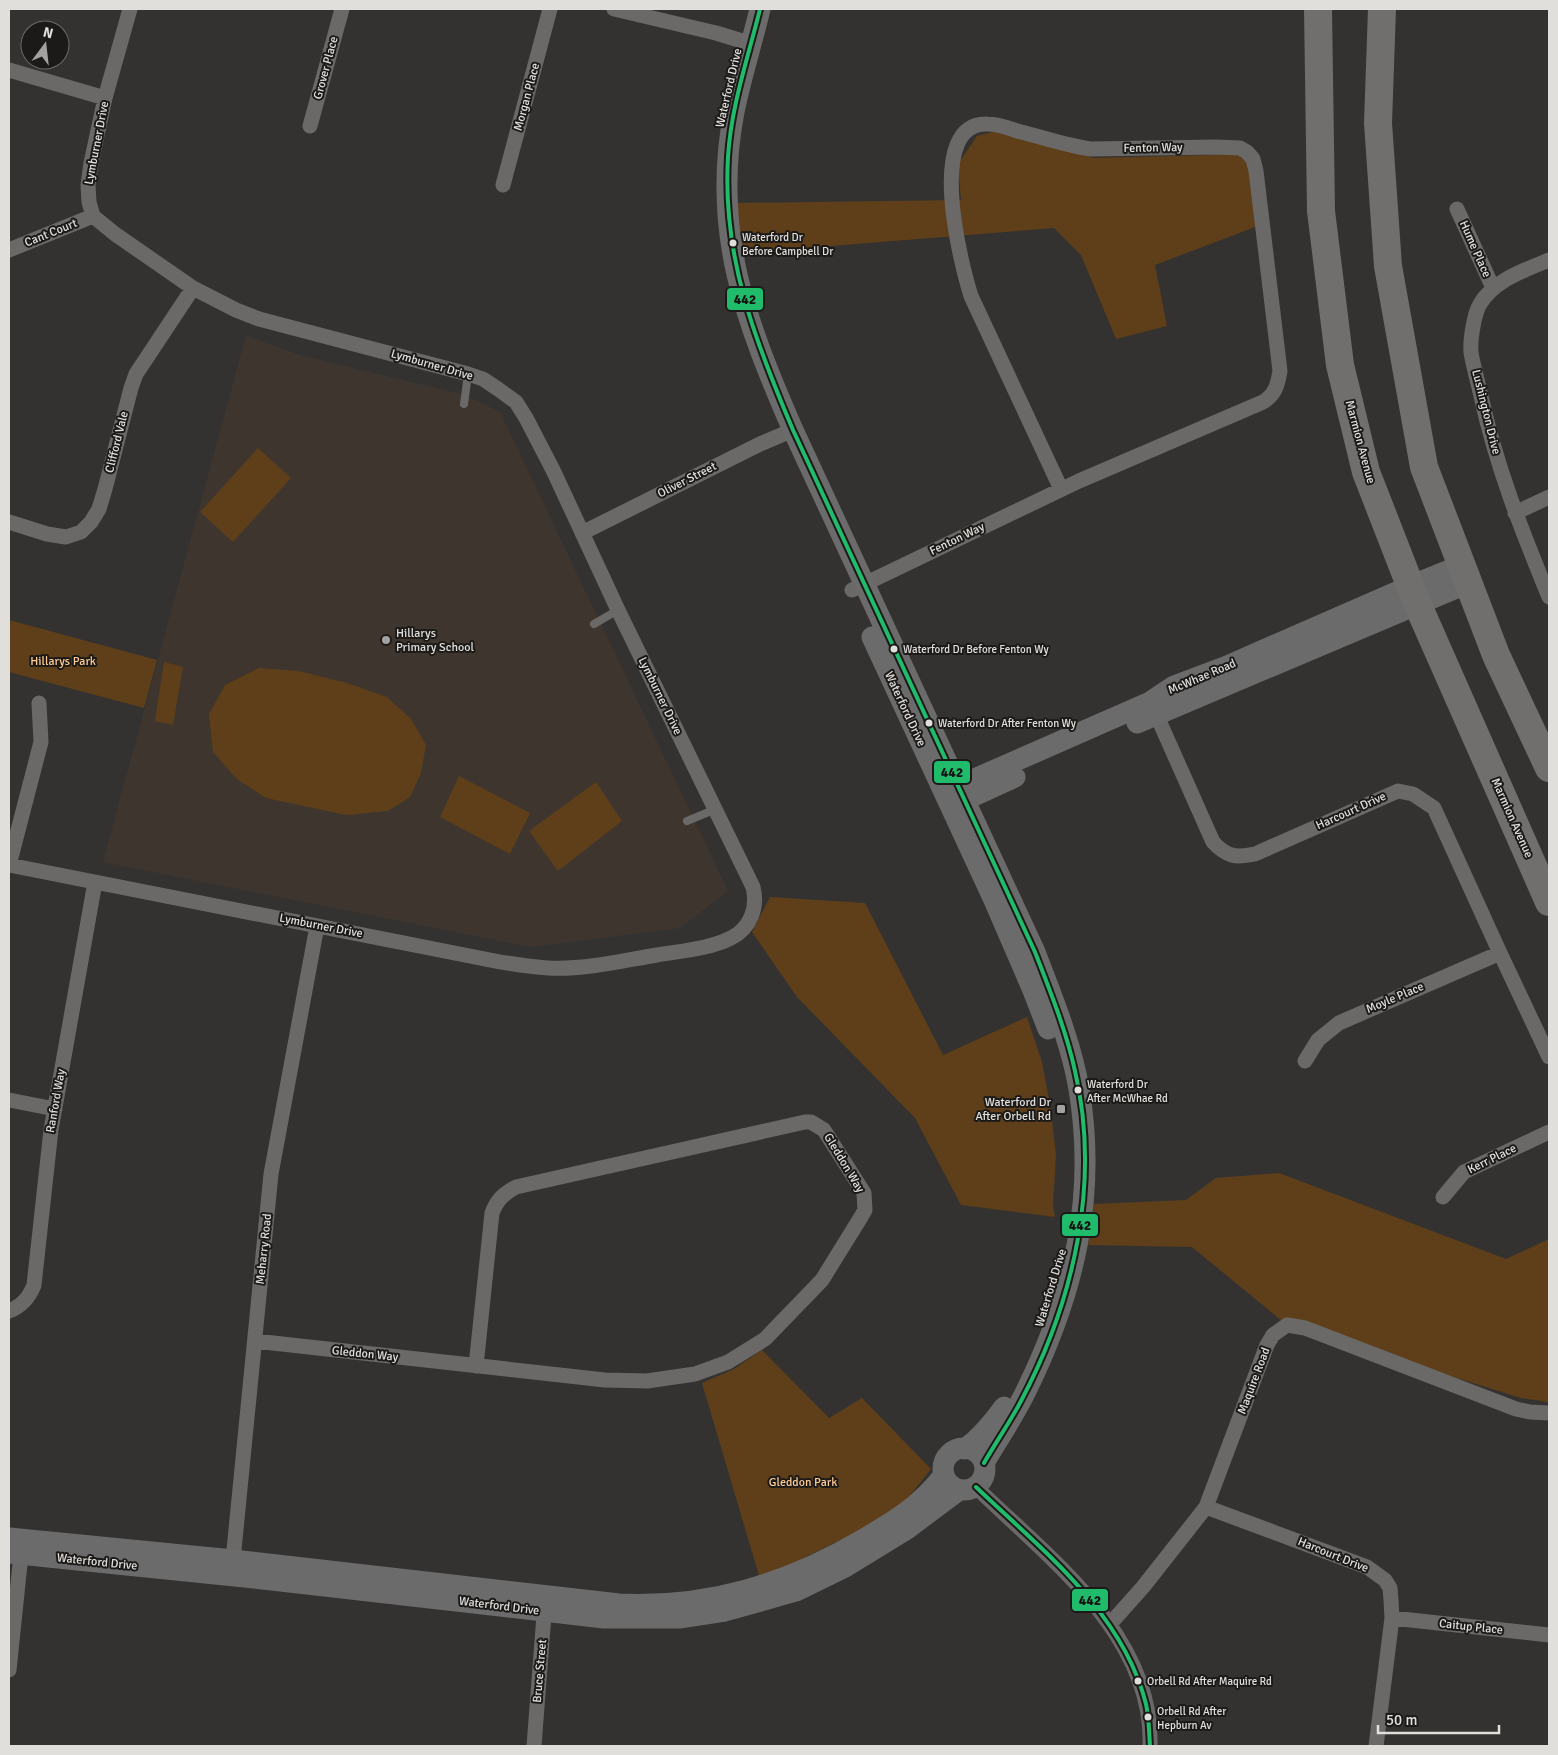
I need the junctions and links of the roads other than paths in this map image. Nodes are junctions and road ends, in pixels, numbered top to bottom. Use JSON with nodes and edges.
{"nodes":[{"id":1,"x":130,"y":9,"type":"edge"},
{"id":2,"x":342,"y":9,"type":"edge"},
{"id":3,"x":550,"y":9,"type":"edge"},
{"id":4,"x":614,"y":9,"type":"edge"},
{"id":5,"x":748,"y":9,"type":"edge"},
{"id":6,"x":760,"y":9,"type":"edge"},
{"id":7,"x":1318,"y":9,"type":"edge"},
{"id":8,"x":1382,"y":9,"type":"edge"},
{"id":9,"x":746,"y":42,"type":"junction"},
{"id":10,"x":9,"y":70,"type":"edge"},
{"id":11,"x":106,"y":98,"type":"junction"},
{"id":12,"x":310,"y":126,"type":"dead end"},
{"id":13,"x":502,"y":185,"type":"dead end"},
{"id":14,"x":1457,"y":209,"type":"dead end"},
{"id":15,"x":93,"y":216,"type":"junction"},
{"id":16,"x":9,"y":250,"type":"edge"},
{"id":17,"x":1549,"y":260,"type":"edge"},
{"id":18,"x":193,"y":288,"type":"junction"},
{"id":19,"x":1492,"y":288,"type":"junction"},
{"id":20,"x":468,"y":374,"type":"junction"},
{"id":21,"x":464,"y":404,"type":"dead end"},
{"id":22,"x":786,"y":433,"type":"junction"},
{"id":23,"x":1061,"y":489,"type":"junction"},
{"id":24,"x":1549,"y":498,"type":"edge"},
{"id":25,"x":1515,"y":513,"type":"junction"},
{"id":26,"x":9,"y":522,"type":"edge"},
{"id":27,"x":582,"y":533,"type":"junction"},
{"id":28,"x":1465,"y":574,"type":"junction"},
{"id":29,"x":858,"y":587,"type":"junction"},
{"id":30,"x":1413,"y":594,"type":"junction"},
{"id":31,"x":1549,"y":597,"type":"edge"},
{"id":32,"x":618,"y":610,"type":"junction"},
{"id":33,"x":594,"y":624,"type":"dead end"},
{"id":34,"x":39,"y":704,"type":"dead end"},
{"id":35,"x":1153,"y":708,"type":"junction"},
{"id":36,"x":1549,"y":768,"type":"edge"},
{"id":37,"x":955,"y":796,"type":"junction"},
{"id":38,"x":716,"y":809,"type":"junction"},
{"id":39,"x":687,"y":822,"type":"dead end"},
{"id":40,"x":9,"y":865,"type":"edge"},
{"id":41,"x":95,"y":882,"type":"junction"},
{"id":42,"x":1549,"y":902,"type":"edge"},
{"id":43,"x":317,"y":926,"type":"junction"},
{"id":44,"x":1500,"y":953,"type":"junction"},
{"id":45,"x":1549,"y":1057,"type":"edge"},
{"id":46,"x":1305,"y":1061,"type":"dead end"},
{"id":47,"x":9,"y":1100,"type":"edge"},
{"id":48,"x":55,"y":1109,"type":"junction"},
{"id":49,"x":1549,"y":1132,"type":"edge"},
{"id":50,"x":1443,"y":1197,"type":"dead end"},
{"id":51,"x":9,"y":1311,"type":"edge"},
{"id":52,"x":255,"y":1342,"type":"junction"},
{"id":53,"x":476,"y":1366,"type":"junction"},
{"id":54,"x":1549,"y":1412,"type":"edge"},
{"id":55,"x":964,"y":1449,"type":"junction"},
{"id":56,"x":984,"y":1463,"type":"junction"},
{"id":57,"x":960,"y":1484,"type":"junction"},
{"id":58,"x":1206,"y":1507,"type":"junction"},
{"id":59,"x":15,"y":1546,"type":"edge"},
{"id":60,"x":232,"y":1568,"type":"junction"},
{"id":61,"x":545,"y":1603,"type":"junction"},
{"id":62,"x":1392,"y":1618,"type":"junction"},
{"id":63,"x":1110,"y":1624,"type":"junction"},
{"id":64,"x":1549,"y":1635,"type":"edge"},
{"id":65,"x":9,"y":1670,"type":"edge"},
{"id":66,"x":534,"y":1746,"type":"edge"},
{"id":67,"x":1150,"y":1746,"type":"edge"},
{"id":68,"x":1376,"y":1746,"type":"edge"}],
"edges":[{"from":1,"to":11,"type":"street","name":"Lymburner Drive"},
{"from":2,"to":12,"type":"street","name":"Grover Place"},
{"from":3,"to":13,"type":"street","name":"Morgan Place"},
{"from":4,"to":9,"type":"street"},
{"from":5,"to":9,"type":"street","name":"Waterford Drive"},
{"from":6,"to":9,"type":"street","name":"Waterford Drive"},
{"from":7,"to":30,"type":"highway","name":"Marmion Avenue"},
{"from":8,"to":28,"type":"highway"},
{"from":9,"to":22,"type":"street","name":"Waterford Drive"},
{"from":10,"to":11,"type":"street"},
{"from":11,"to":15,"type":"street","name":"Lymburner Drive"},
{"from":14,"to":19,"type":"street","name":"Hume Place"},
{"from":15,"to":16,"type":"street","name":"Cant Court"},
{"from":15,"to":18,"type":"street","name":"Lymburner Drive"},
{"from":17,"to":19,"type":"street","name":"Lushington Drive"},
{"from":18,"to":20,"type":"street","name":"Lymburner Drive"},
{"from":18,"to":26,"type":"street","name":"Clifford Vale"},
{"from":19,"to":25,"type":"street","name":"Lushington Drive"},
{"from":20,"to":21,"type":"lane"},
{"from":20,"to":27,"type":"street","name":"Lymburner Drive"},
{"from":22,"to":27,"type":"street","name":"Oliver Street"},
{"from":22,"to":29,"type":"street","name":"Waterford Drive"},
{"from":23,"to":23,"type":"street","name":"Fenton Way"},
{"from":23,"to":29,"type":"street","name":"Fenton Way"},
{"from":24,"to":25,"type":"street"},
{"from":25,"to":31,"type":"street","name":"Lushington Drive"},
{"from":27,"to":32,"type":"street","name":"Lymburner Drive"},
{"from":28,"to":30,"type":"street","name":"McWhae Road"},
{"from":28,"to":36,"type":"highway"},
{"from":29,"to":37,"type":"street","name":"Waterford Drive"},
{"from":30,"to":35,"type":"street","name":"McWhae Road"},
{"from":30,"to":42,"type":"highway","name":"Marmion Avenue"},
{"from":32,"to":33,"type":"lane"},
{"from":32,"to":38,"type":"street","name":"Lymburner Drive"},
{"from":34,"to":40,"type":"street"},
{"from":35,"to":37,"type":"street","name":"McWhae Road"},
{"from":35,"to":44,"type":"street","name":"Harcourt Drive"},
{"from":37,"to":55,"type":"street","name":"Waterford Drive"},
{"from":37,"to":56,"type":"street","name":"Waterford Drive"},
{"from":38,"to":39,"type":"lane"},
{"from":38,"to":43,"type":"street","name":"Lymburner Drive"},
{"from":40,"to":41,"type":"street","name":"Lymburner Drive"},
{"from":41,"to":43,"type":"street","name":"Lymburner Drive"},
{"from":41,"to":48,"type":"street","name":"Ranford Way"},
{"from":43,"to":52,"type":"street","name":"Meharry Road"},
{"from":44,"to":45,"type":"street","name":"Harcourt Drive"},
{"from":44,"to":46,"type":"street","name":"Moyle Place"},
{"from":47,"to":48,"type":"street"},
{"from":48,"to":51,"type":"street","name":"Ranford Way"},
{"from":49,"to":50,"type":"street","name":"Kerr Place"},
{"from":52,"to":53,"type":"street","name":"Gleddon Way"},
{"from":52,"to":60,"type":"street","name":"Meharry Road"},
{"from":53,"to":53,"type":"street","name":"Gleddon Way"},
{"from":54,"to":58,"type":"street","name":"Maquire Road"},
{"from":55,"to":56,"type":"street"},
{"from":55,"to":57,"type":"street"},
{"from":56,"to":57,"type":"street"},
{"from":57,"to":61,"type":"street","name":"Waterford Drive"},
{"from":57,"to":63,"type":"street"},
{"from":58,"to":62,"type":"street","name":"Harcourt Drive"},
{"from":58,"to":63,"type":"street","name":"Maquire Road"},
{"from":59,"to":60,"type":"street","name":"Waterford Drive"},
{"from":59,"to":65,"type":"street"},
{"from":60,"to":61,"type":"street","name":"Waterford Drive"},
{"from":61,"to":66,"type":"street","name":"Bruce Street"},
{"from":62,"to":64,"type":"street","name":"Caitup Place"},
{"from":62,"to":68,"type":"street","name":"Harcourt Drive"},
{"from":63,"to":67,"type":"street"}]}
